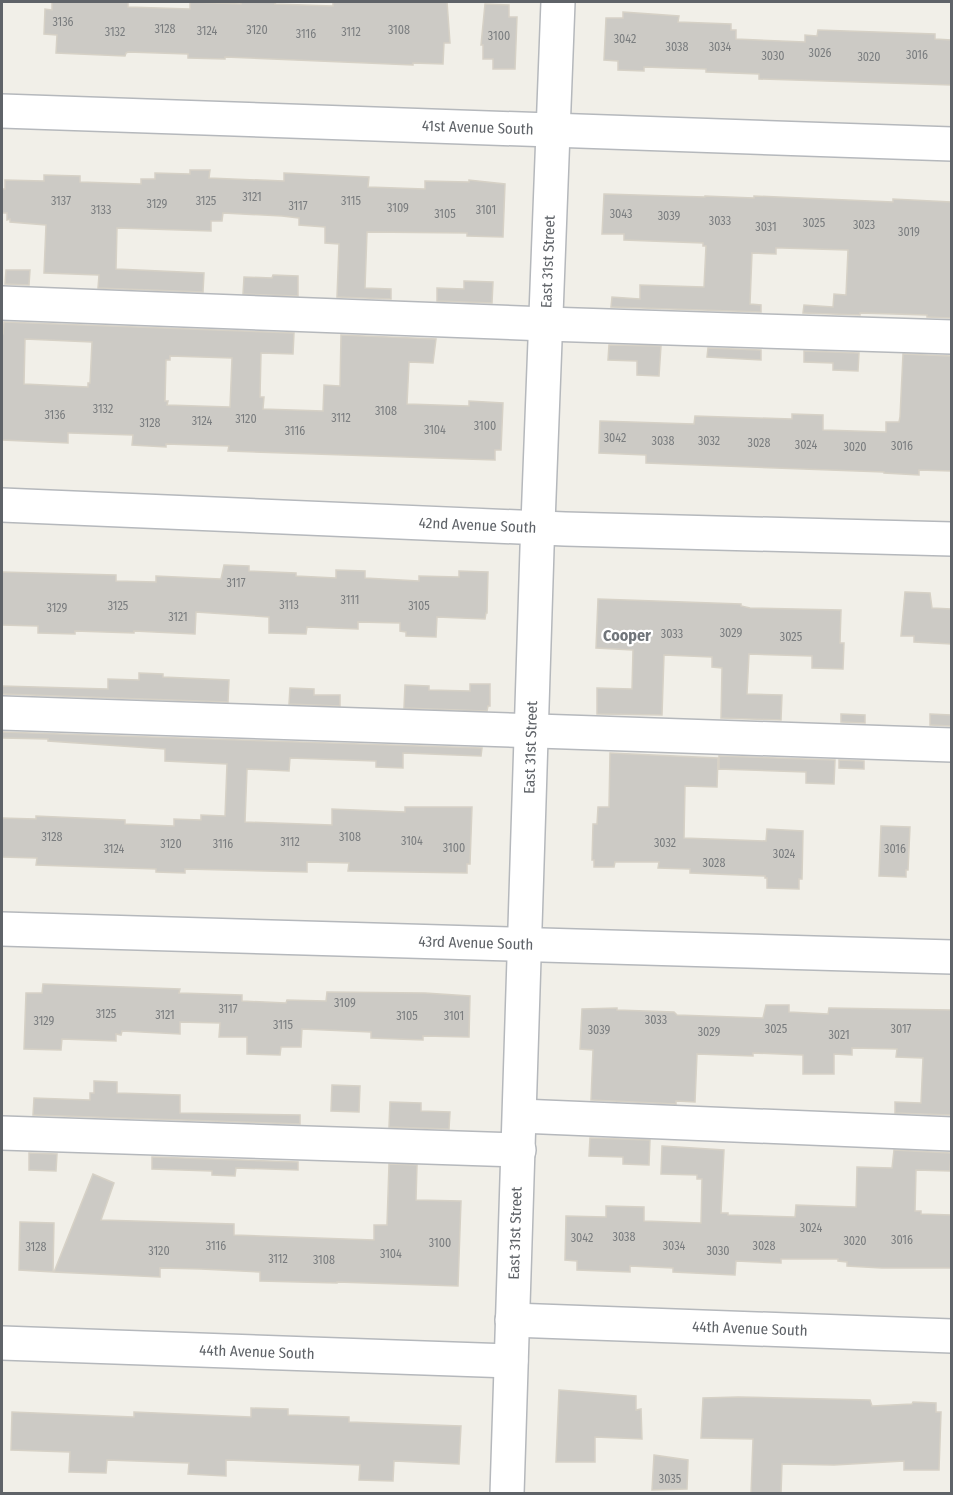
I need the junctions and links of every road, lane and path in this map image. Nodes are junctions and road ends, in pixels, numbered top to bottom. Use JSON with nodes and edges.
{"nodes":[{"id":1,"x":558,"y":2,"type":"edge"},
{"id":2,"x":2,"y":111,"type":"edge"},
{"id":3,"x":554,"y":131,"type":"junction"},
{"id":4,"x":951,"y":144,"type":"edge"},
{"id":5,"x":2,"y":303,"type":"edge"},
{"id":6,"x":546,"y":324,"type":"junction"},
{"id":7,"x":951,"y":337,"type":"edge"},
{"id":8,"x":2,"y":505,"type":"edge"},
{"id":9,"x":538,"y":527,"type":"junction"},
{"id":10,"x":951,"y":539,"type":"edge"},
{"id":11,"x":2,"y":713,"type":"edge"},
{"id":12,"x":531,"y":731,"type":"junction"},
{"id":13,"x":951,"y":745,"type":"edge"},
{"id":14,"x":2,"y":929,"type":"edge"},
{"id":15,"x":525,"y":944,"type":"junction"},
{"id":16,"x":951,"y":957,"type":"edge"},
{"id":17,"x":520,"y":1116,"type":"junction"},
{"id":18,"x":2,"y":1132,"type":"edge"},
{"id":19,"x":951,"y":1134,"type":"edge"},
{"id":20,"x":519,"y":1150,"type":"junction"},
{"id":21,"x":512,"y":1320,"type":"junction"},
{"id":22,"x":951,"y":1336,"type":"edge"},
{"id":23,"x":2,"y":1344,"type":"edge"},
{"id":24,"x":511,"y":1361,"type":"junction"},
{"id":25,"x":507,"y":1494,"type":"edge"}],
"edges":[{"from":1,"to":3,"type":"street","name":"East 31st Street"},
{"from":2,"to":3,"type":"street","name":"41st Avenue South"},
{"from":3,"to":4,"type":"street","name":"41st Avenue South"},
{"from":3,"to":6,"type":"street","name":"East 31st Street"},
{"from":5,"to":6,"type":"street"},
{"from":6,"to":7,"type":"street"},
{"from":6,"to":9,"type":"street","name":"East 31st Street"},
{"from":8,"to":9,"type":"street","name":"42nd Avenue South"},
{"from":9,"to":10,"type":"street","name":"42nd Avenue South"},
{"from":9,"to":12,"type":"street","name":"East 31st Street"},
{"from":11,"to":12,"type":"street"},
{"from":12,"to":13,"type":"street"},
{"from":12,"to":15,"type":"street","name":"East 31st Street"},
{"from":14,"to":15,"type":"street","name":"43rd Avenue South"},
{"from":15,"to":16,"type":"street","name":"43rd Avenue South"},
{"from":15,"to":17,"type":"street","name":"East 31st Street"},
{"from":17,"to":19,"type":"street"},
{"from":17,"to":20,"type":"street","name":"East 31st Street"},
{"from":18,"to":20,"type":"street"},
{"from":20,"to":21,"type":"street","name":"East 31st Street"},
{"from":21,"to":22,"type":"street","name":"44th Avenue South"},
{"from":21,"to":24,"type":"street","name":"East 31st Street"},
{"from":23,"to":24,"type":"street","name":"44th Avenue South"},
{"from":24,"to":25,"type":"street","name":"East 31st Street"}]}
